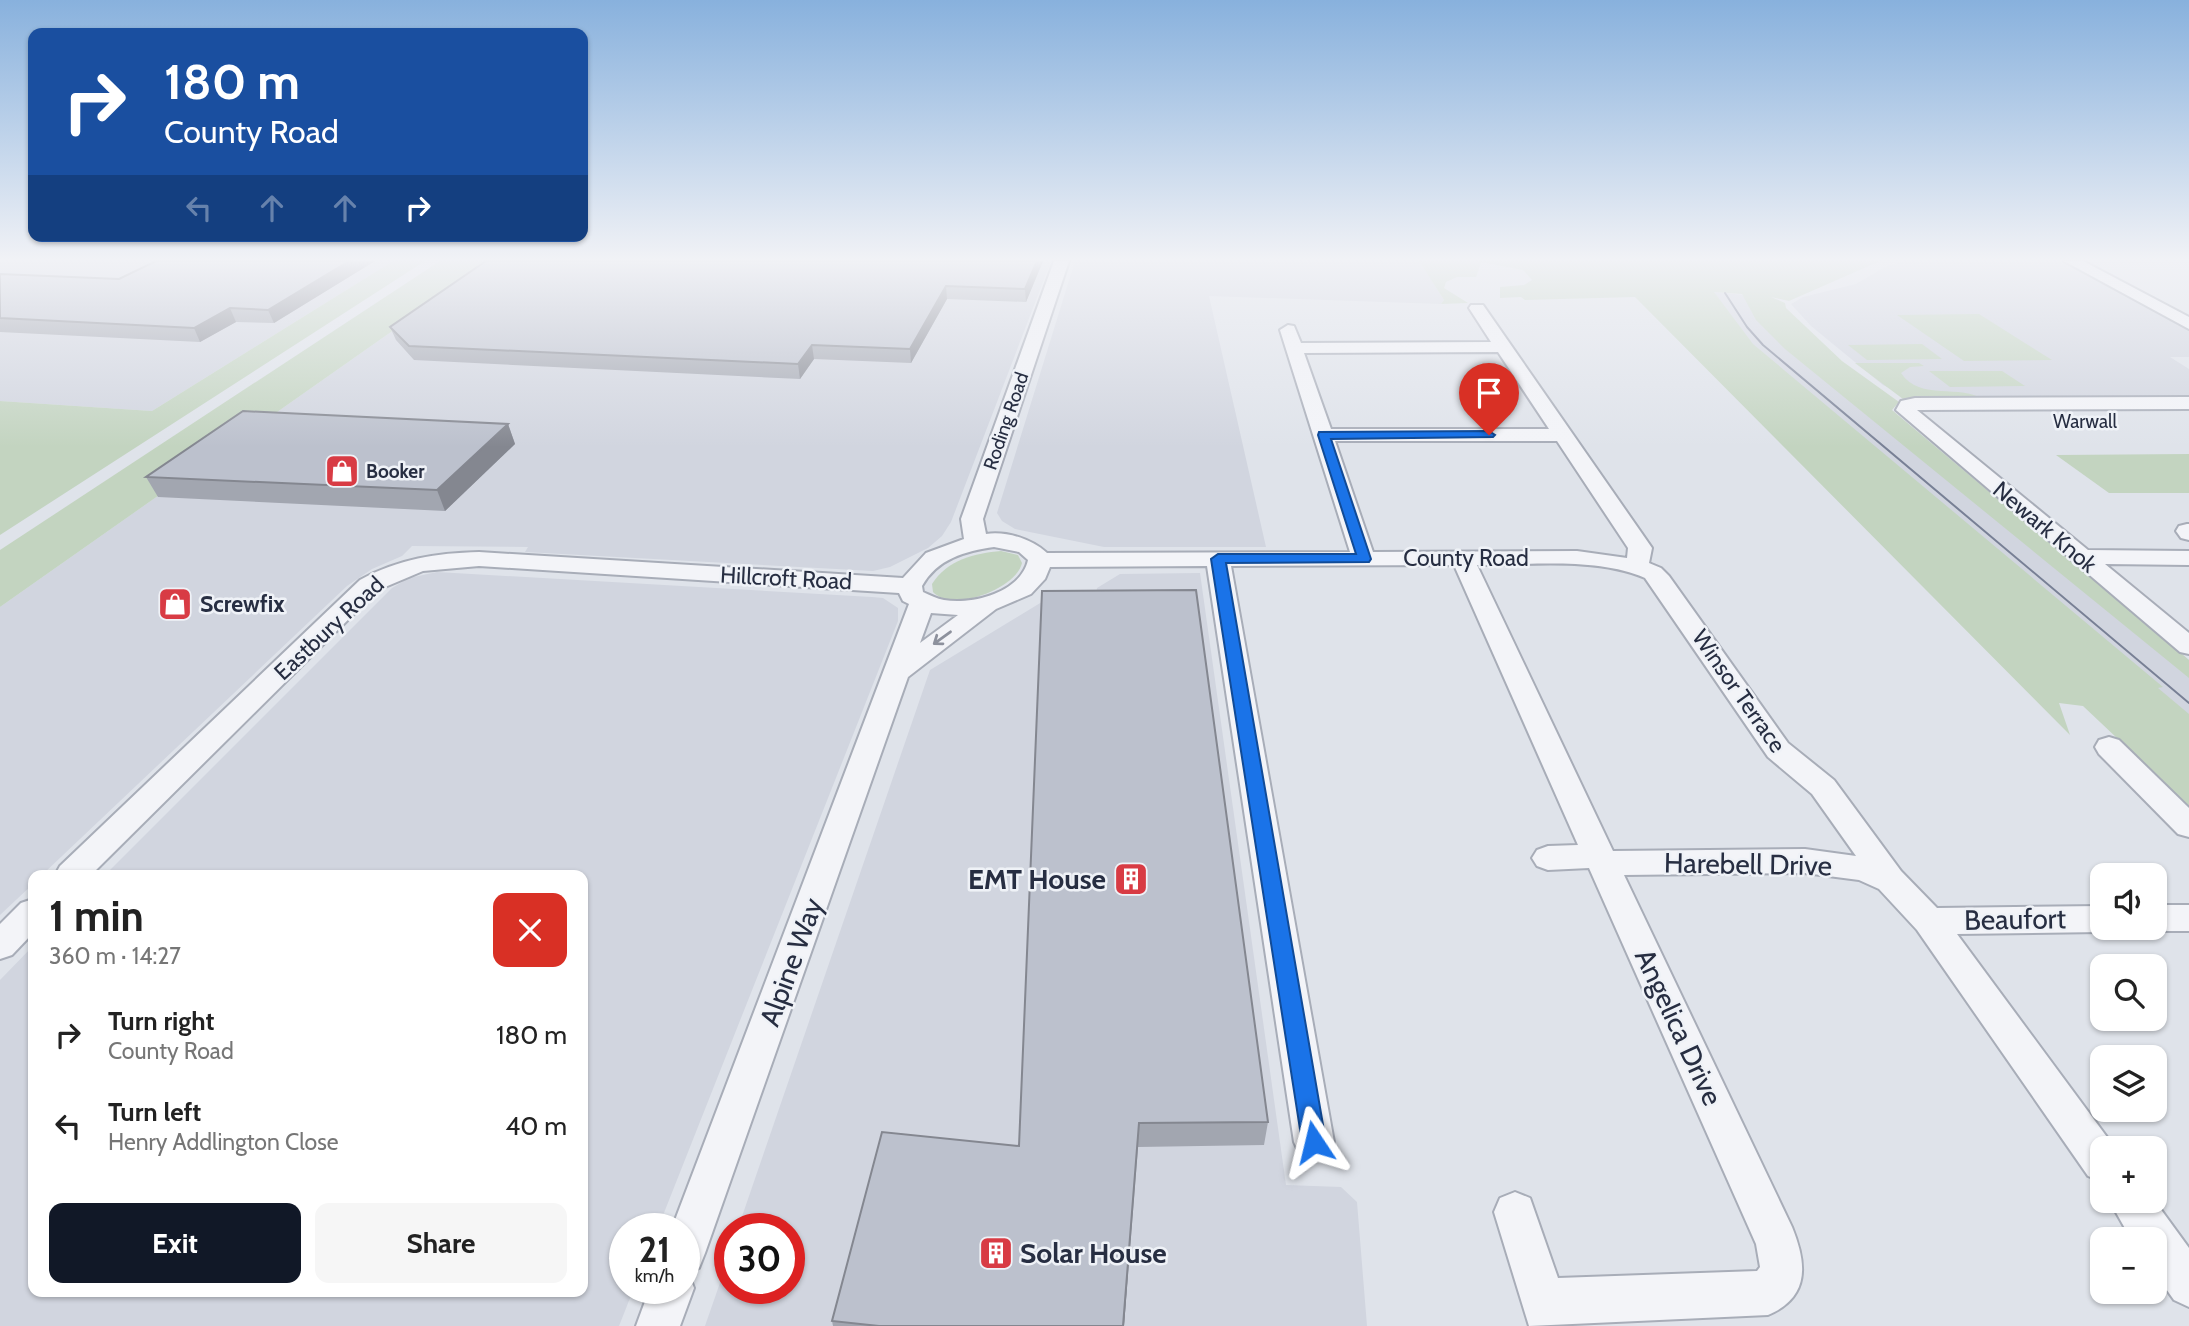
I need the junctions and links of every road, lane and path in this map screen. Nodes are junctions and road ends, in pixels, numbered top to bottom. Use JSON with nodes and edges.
{"nodes":[{"id":1,"x":1040,"y":323,"type":"edge"},
{"id":2,"x":1486,"y":323,"type":"edge"},
{"id":3,"x":1502,"y":347,"type":"junction"},
{"id":4,"x":2189,"y":403,"type":"edge"},
{"id":5,"x":2010,"y":404,"type":"junction"},
{"id":6,"x":2106,"y":404,"type":"junction"},
{"id":7,"x":1908,"y":405,"type":"joint"},
{"id":8,"x":1324,"y":435,"type":"junction"},
{"id":9,"x":1562,"y":435,"type":"junction"},
{"id":10,"x":976,"y":542,"type":"junction"},
{"id":11,"x":2082,"y":557,"type":"junction"},
{"id":12,"x":1462,"y":558,"type":"junction"},
{"id":13,"x":2189,"y":558,"type":"edge"},
{"id":14,"x":1218,"y":559,"type":"junction"},
{"id":15,"x":1364,"y":559,"type":"junction"},
{"id":16,"x":1042,"y":560,"type":"junction"},
{"id":17,"x":1637,"y":566,"type":"junction"},
{"id":18,"x":663,"y":570,"type":"joint"},
{"id":19,"x":916,"y":594,"type":"junction"},
{"id":20,"x":985,"y":607,"type":"junction"},
{"id":21,"x":2189,"y":646,"type":"edge"},
{"id":22,"x":899,"y":671,"type":"junction"},
{"id":23,"x":2109,"y":747,"type":"dead end"},
{"id":24,"x":2189,"y":826,"type":"edge"},
{"id":25,"x":1548,"y":858,"type":"dead end"},
{"id":26,"x":1601,"y":859,"type":"junction"},
{"id":27,"x":76,"y":870,"type":"edge"},
{"id":28,"x":1890,"y":880,"type":"junction"},
{"id":29,"x":28,"y":917,"type":"edge"},
{"id":30,"x":2167,"y":918,"type":"edge"},
{"id":31,"x":2189,"y":918,"type":"edge"},
{"id":32,"x":2090,"y":919,"type":"edge"},
{"id":33,"x":1929,"y":920,"type":"junction"},
{"id":34,"x":0,"y":944,"type":"edge"},
{"id":35,"x":1314,"y":1142,"type":"dead end"},
{"id":36,"x":2090,"y":1146,"type":"edge"},
{"id":37,"x":1515,"y":1212,"type":"dead end"},
{"id":38,"x":699,"y":1213,"type":"edge"},
{"id":39,"x":2138,"y":1213,"type":"edge"},
{"id":40,"x":2189,"y":1285,"type":"edge"},
{"id":41,"x":666,"y":1304,"type":"edge"},
{"id":42,"x":1547,"y":1313,"type":"edge"},
{"id":43,"x":658,"y":1326,"type":"edge"}],
"edges":[{"from":1,"to":10,"type":"street","name":"Roding Road"},
{"from":2,"to":3,"type":"street"},
{"from":3,"to":8,"type":"street"},
{"from":3,"to":9,"type":"street"},
{"from":4,"to":6,"type":"street","name":"Warwall"},
{"from":5,"to":6,"type":"street","name":"Warwall"},
{"from":5,"to":6,"type":"street","name":"Warwall"},
{"from":5,"to":7,"type":"street","name":"Warwall"},
{"from":7,"to":11,"type":"street","name":"Newark Knok"},
{"from":8,"to":9,"type":"street"},
{"from":8,"to":15,"type":"street"},
{"from":9,"to":17,"type":"street"},
{"from":10,"to":16,"type":"street","name":"Alpine Way"},
{"from":10,"to":19,"type":"street","name":"Alpine Way"},
{"from":11,"to":13,"type":"street"},
{"from":11,"to":21,"type":"street","name":"Newark Knok"},
{"from":12,"to":15,"type":"street","name":"County Road"},
{"from":12,"to":17,"type":"street","name":"County Road"},
{"from":12,"to":26,"type":"street","name":"Angelica Drive"},
{"from":14,"to":15,"type":"street","name":"County Road"},
{"from":14,"to":16,"type":"street","name":"County Road"},
{"from":14,"to":35,"type":"street"},
{"from":16,"to":20,"type":"street"},
{"from":17,"to":28,"type":"street","name":"Winsor Terrace"},
{"from":18,"to":19,"type":"street","name":"Hillcroft Road"},
{"from":18,"to":27,"type":"street","name":"Eastbury Road"},
{"from":19,"to":20,"type":"street"},
{"from":19,"to":22,"type":"street","name":"Alpine Way"},
{"from":20,"to":22,"type":"street","one_way":true},
{"from":22,"to":38,"type":"street","name":"Alpine Way"},
{"from":23,"to":24,"type":"street"},
{"from":25,"to":26,"type":"street","name":"Harebell Drive"},
{"from":26,"to":28,"type":"street","name":"Harebell Drive"},
{"from":26,"to":42,"type":"street","name":"Angelica Drive"},
{"from":28,"to":33,"type":"street","name":"Winsor Terrace"},
{"from":29,"to":34,"type":"street"},
{"from":30,"to":31,"type":"street"},
{"from":32,"to":33,"type":"street","name":"Beaufort"},
{"from":33,"to":36,"type":"street","name":"Winsor Terrace"},
{"from":37,"to":42,"type":"street","name":"Angelica Drive"},
{"from":39,"to":40,"type":"street"},
{"from":41,"to":43,"type":"street"}]}
